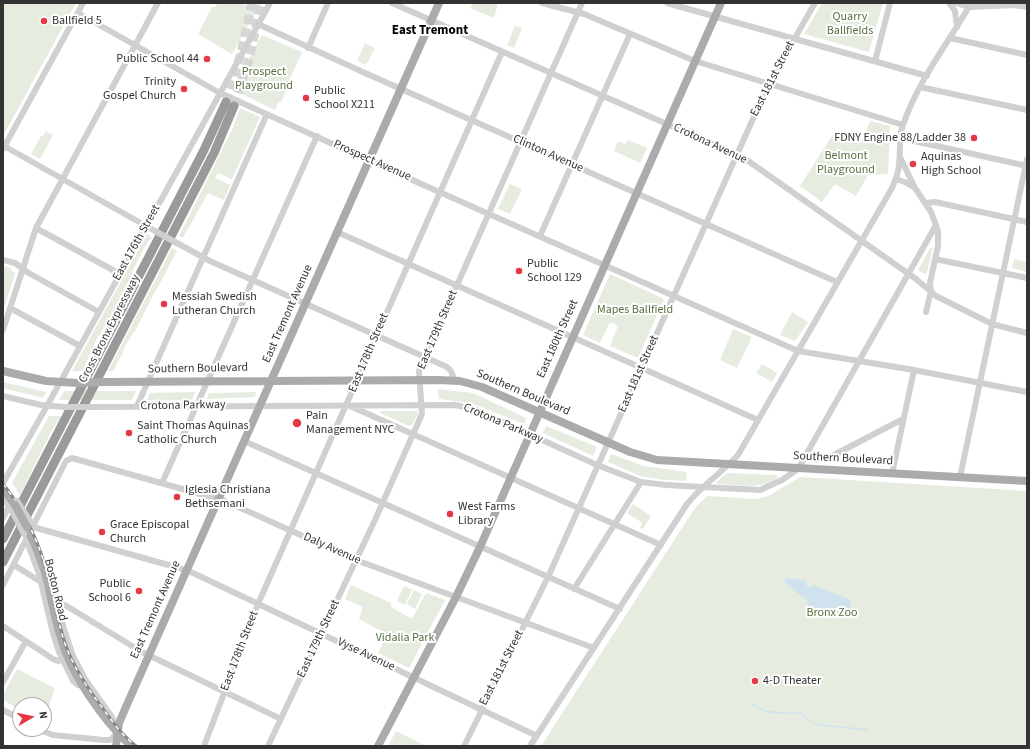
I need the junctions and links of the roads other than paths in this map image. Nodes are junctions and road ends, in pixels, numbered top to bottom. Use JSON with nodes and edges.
{"nodes":[{"id":1,"x":83,"y":3,"type":"edge"},
{"id":2,"x":158,"y":3,"type":"edge"},
{"id":3,"x":270,"y":3,"type":"edge"},
{"id":4,"x":328,"y":3,"type":"edge"},
{"id":5,"x":392,"y":3,"type":"edge"},
{"id":6,"x":439,"y":3,"type":"edge"},
{"id":7,"x":542,"y":3,"type":"edge"},
{"id":8,"x":582,"y":3,"type":"edge"},
{"id":9,"x":667,"y":3,"type":"edge"},
{"id":10,"x":721,"y":3,"type":"edge"},
{"id":11,"x":815,"y":3,"type":"edge"},
{"id":12,"x":890,"y":3,"type":"edge"},
{"id":13,"x":949,"y":3,"type":"edge"},
{"id":14,"x":956,"y":3,"type":"edge"},
{"id":15,"x":1013,"y":4,"type":"edge"},
{"id":16,"x":970,"y":5,"type":"edge"},
{"id":17,"x":1027,"y":7,"type":"edge"},
{"id":18,"x":78,"y":13,"type":"junction"},
{"id":19,"x":578,"y":13,"type":"junction"},
{"id":20,"x":715,"y":17,"type":"junction"},
{"id":21,"x":431,"y":20,"type":"junction"},
{"id":22,"x":258,"y":24,"type":"junction"},
{"id":23,"x":957,"y":27,"type":"junction"},
{"id":24,"x":630,"y":34,"type":"junction"},
{"id":25,"x":950,"y":38,"type":"junction"},
{"id":26,"x":794,"y":39,"type":"junction"},
{"id":27,"x":135,"y":45,"type":"junction"},
{"id":28,"x":308,"y":48,"type":"junction"},
{"id":29,"x":502,"y":52,"type":"junction"},
{"id":30,"x":1027,"y":55,"type":"edge"},
{"id":31,"x":696,"y":61,"type":"junction"},
{"id":32,"x":875,"y":61,"type":"junction"},
{"id":33,"x":552,"y":73,"type":"junction"},
{"id":34,"x":927,"y":76,"type":"junction"},
{"id":35,"x":769,"y":83,"type":"junction"},
{"id":36,"x":920,"y":87,"type":"junction"},
{"id":37,"x":401,"y":89,"type":"junction"},
{"id":38,"x":220,"y":92,"type":"junction"},
{"id":39,"x":603,"y":95,"type":"junction"},
{"id":40,"x":1027,"y":110,"type":"edge"},
{"id":41,"x":267,"y":114,"type":"junction"},
{"id":42,"x":472,"y":120,"type":"junction"},
{"id":43,"x":667,"y":124,"type":"junction"},
{"id":44,"x":903,"y":125,"type":"junction"},
{"id":45,"x":901,"y":132,"type":"junction"},
{"id":46,"x":317,"y":136,"type":"junction"},
{"id":47,"x":521,"y":142,"type":"junction"},
{"id":48,"x":4,"y":147,"type":"edge"},
{"id":49,"x":736,"y":155,"type":"junction"},
{"id":50,"x":900,"y":157,"type":"junction"},
{"id":51,"x":1027,"y":159,"type":"edge"},
{"id":52,"x":370,"y":160,"type":"junction"},
{"id":53,"x":572,"y":164,"type":"junction"},
{"id":54,"x":1026,"y":166,"type":"edge"},
{"id":55,"x":62,"y":178,"type":"junction"},
{"id":56,"x":896,"y":179,"type":"junction"},
{"id":57,"x":915,"y":188,"type":"junction"},
{"id":58,"x":440,"y":192,"type":"junction"},
{"id":59,"x":636,"y":193,"type":"junction"},
{"id":60,"x":925,"y":203,"type":"junction"},
{"id":61,"x":489,"y":214,"type":"junction"},
{"id":62,"x":1014,"y":220,"type":"junction"},
{"id":63,"x":1027,"y":222,"type":"edge"},
{"id":64,"x":706,"y":224,"type":"junction"},
{"id":65,"x":936,"y":225,"type":"junction"},
{"id":66,"x":147,"y":226,"type":"junction"},
{"id":67,"x":36,"y":228,"type":"junction"},
{"id":68,"x":337,"y":232,"type":"junction"},
{"id":69,"x":540,"y":236,"type":"junction"},
{"id":70,"x":861,"y":241,"type":"junction"},
{"id":71,"x":203,"y":258,"type":"junction"},
{"id":72,"x":935,"y":259,"type":"junction"},
{"id":73,"x":3,"y":260,"type":"edge"},
{"id":74,"x":408,"y":264,"type":"junction"},
{"id":75,"x":605,"y":265,"type":"junction"},
{"id":76,"x":22,"y":268,"type":"junction"},
{"id":77,"x":1003,"y":273,"type":"junction"},
{"id":78,"x":120,"y":274,"type":"junction"},
{"id":79,"x":909,"y":274,"type":"junction"},
{"id":80,"x":1027,"y":278,"type":"edge"},
{"id":81,"x":252,"y":280,"type":"junction"},
{"id":82,"x":837,"y":282,"type":"junction"},
{"id":83,"x":457,"y":286,"type":"junction"},
{"id":84,"x":930,"y":291,"type":"junction"},
{"id":85,"x":674,"y":296,"type":"junction"},
{"id":86,"x":306,"y":303,"type":"junction"},
{"id":87,"x":10,"y":308,"type":"junction"},
{"id":88,"x":99,"y":312,"type":"junction"},
{"id":89,"x":926,"y":312,"type":"dead end"},
{"id":90,"x":992,"y":324,"type":"junction"},
{"id":91,"x":3,"y":330,"type":"edge"},
{"id":92,"x":1027,"y":333,"type":"edge"},
{"id":93,"x":376,"y":335,"type":"junction"},
{"id":94,"x":572,"y":338,"type":"junction"},
{"id":95,"x":80,"y":346,"type":"junction"},
{"id":96,"x":798,"y":351,"type":"junction"},
{"id":97,"x":425,"y":357,"type":"junction"},
{"id":98,"x":859,"y":361,"type":"junction"},
{"id":99,"x":642,"y":368,"type":"junction"},
{"id":100,"x":914,"y":370,"type":"junction"},
{"id":101,"x":3,"y":371,"type":"edge"},
{"id":102,"x":356,"y":380,"type":"junction"},
{"id":103,"x":420,"y":380,"type":"junction"},
{"id":104,"x":207,"y":381,"type":"junction"},
{"id":105,"x":271,"y":381,"type":"junction"},
{"id":106,"x":455,"y":381,"type":"junction"},
{"id":107,"x":60,"y":382,"type":"junction"},
{"id":108,"x":148,"y":382,"type":"junction"},
{"id":109,"x":980,"y":382,"type":"junction"},
{"id":110,"x":1027,"y":392,"type":"edge"},
{"id":111,"x":3,"y":396,"type":"edge"},
{"id":112,"x":422,"y":404,"type":"junction"},
{"id":113,"x":260,"y":405,"type":"junction"},
{"id":114,"x":347,"y":405,"type":"junction"},
{"id":115,"x":47,"y":406,"type":"junction"},
{"id":116,"x":137,"y":406,"type":"junction"},
{"id":117,"x":197,"y":406,"type":"junction"},
{"id":118,"x":539,"y":412,"type":"junction"},
{"id":119,"x":903,"y":419,"type":"junction"},
{"id":120,"x":758,"y":420,"type":"junction"},
{"id":121,"x":413,"y":434,"type":"junction"},
{"id":122,"x":530,"y":434,"type":"junction"},
{"id":123,"x":244,"y":441,"type":"junction"},
{"id":124,"x":609,"y":443,"type":"junction"},
{"id":125,"x":816,"y":460,"type":"dead end"},
{"id":126,"x":597,"y":465,"type":"junction"},
{"id":127,"x":730,"y":465,"type":"junction"},
{"id":128,"x":798,"y":469,"type":"junction"},
{"id":129,"x":316,"y":474,"type":"junction"},
{"id":130,"x":892,"y":474,"type":"junction"},
{"id":131,"x":960,"y":477,"type":"junction"},
{"id":132,"x":510,"y":478,"type":"junction"},
{"id":133,"x":1027,"y":481,"type":"edge"},
{"id":134,"x":641,"y":482,"type":"junction"},
{"id":135,"x":3,"y":483,"type":"edge"},
{"id":136,"x":162,"y":483,"type":"junction"},
{"id":137,"x":3,"y":487,"type":"edge"},
{"id":138,"x":704,"y":487,"type":"junction"},
{"id":139,"x":3,"y":497,"type":"edge"},
{"id":140,"x":218,"y":499,"type":"junction"},
{"id":141,"x":383,"y":503,"type":"junction"},
{"id":142,"x":13,"y":506,"type":"junction"},
{"id":143,"x":578,"y":508,"type":"junction"},
{"id":144,"x":3,"y":518,"type":"edge"},
{"id":145,"x":614,"y":524,"type":"junction"},
{"id":146,"x":28,"y":530,"type":"junction"},
{"id":147,"x":290,"y":531,"type":"junction"},
{"id":148,"x":3,"y":539,"type":"edge"},
{"id":149,"x":661,"y":544,"type":"junction"},
{"id":150,"x":480,"y":547,"type":"junction"},
{"id":151,"x":356,"y":560,"type":"junction"},
{"id":152,"x":3,"y":562,"type":"edge"},
{"id":153,"x":14,"y":564,"type":"junction"},
{"id":154,"x":43,"y":566,"type":"junction"},
{"id":155,"x":186,"y":571,"type":"junction"},
{"id":156,"x":548,"y":577,"type":"junction"},
{"id":157,"x":41,"y":582,"type":"junction"},
{"id":158,"x":3,"y":585,"type":"edge"},
{"id":159,"x":574,"y":588,"type":"junction"},
{"id":160,"x":456,"y":597,"type":"junction"},
{"id":161,"x":48,"y":598,"type":"junction"},
{"id":162,"x":258,"y":604,"type":"junction"},
{"id":163,"x":56,"y":606,"type":"junction"},
{"id":164,"x":620,"y":609,"type":"junction"},
{"id":165,"x":525,"y":623,"type":"junction"},
{"id":166,"x":3,"y":626,"type":"edge"},
{"id":167,"x":321,"y":634,"type":"junction"},
{"id":168,"x":26,"y":641,"type":"junction"},
{"id":169,"x":594,"y":648,"type":"junction"},
{"id":170,"x":148,"y":656,"type":"junction"},
{"id":171,"x":62,"y":660,"type":"junction"},
{"id":172,"x":414,"y":678,"type":"junction"},
{"id":173,"x":3,"y":682,"type":"edge"},
{"id":174,"x":84,"y":686,"type":"junction"},
{"id":175,"x":224,"y":692,"type":"junction"},
{"id":176,"x":3,"y":710,"type":"edge"},
{"id":177,"x":481,"y":710,"type":"junction"},
{"id":178,"x":12,"y":715,"type":"edge"},
{"id":179,"x":281,"y":720,"type":"junction"},
{"id":180,"x":118,"y":732,"type":"junction"},
{"id":181,"x":52,"y":735,"type":"edge"},
{"id":182,"x":537,"y":736,"type":"junction"},
{"id":183,"x":130,"y":745,"type":"edge"},
{"id":184,"x":116,"y":746,"type":"edge"},
{"id":185,"x":204,"y":746,"type":"edge"},
{"id":186,"x":268,"y":746,"type":"edge"},
{"id":187,"x":378,"y":746,"type":"edge"},
{"id":188,"x":464,"y":746,"type":"edge"},
{"id":189,"x":530,"y":746,"type":"edge"}],
"edges":[{"from":1,"to":18,"type":"street"},
{"from":2,"to":27,"type":"street"},
{"from":3,"to":22,"type":"street","name":"East 176th Street"},
{"from":4,"to":28,"type":"street"},
{"from":5,"to":21,"type":"street","name":"Crotona Avenue"},
{"from":6,"to":21,"type":"main road","name":"East Tremont Avenue"},
{"from":7,"to":19,"type":"street"},
{"from":8,"to":19,"type":"street","name":"East 179th Street"},
{"from":9,"to":20,"type":"street"},
{"from":10,"to":20,"type":"main road","name":"East 180th Street"},
{"from":11,"to":26,"type":"street","name":"East 181st Street"},
{"from":12,"to":32,"type":"street"},
{"from":13,"to":23,"type":"street"},
{"from":14,"to":16,"type":"street"},
{"from":15,"to":16,"type":"street"},
{"from":15,"to":17,"type":"street"},
{"from":16,"to":23,"type":"street"},
{"from":18,"to":27,"type":"street","name":"Prospect Avenue"},
{"from":18,"to":48,"type":"street"},
{"from":19,"to":24,"type":"street"},
{"from":19,"to":33,"type":"street","name":"East 179th Street"},
{"from":20,"to":26,"type":"street"},
{"from":20,"to":31,"type":"main road","name":"East 180th Street"},
{"from":21,"to":29,"type":"street","name":"Crotona Avenue"},
{"from":21,"to":37,"type":"main road","name":"East Tremont Avenue"},
{"from":22,"to":28,"type":"street","name":"Clinton Avenue"},
{"from":22,"to":38,"type":"street","name":"East 176th Street"},
{"from":23,"to":25,"type":"street"},
{"from":24,"to":31,"type":"street"},
{"from":24,"to":39,"type":"street"},
{"from":25,"to":30,"type":"street"},
{"from":25,"to":34,"type":"street"},
{"from":26,"to":32,"type":"street"},
{"from":26,"to":35,"type":"street","name":"East 181st Street"},
{"from":27,"to":38,"type":"street","name":"Prospect Avenue"},
{"from":27,"to":55,"type":"street"},
{"from":28,"to":37,"type":"street","name":"Clinton Avenue"},
{"from":29,"to":33,"type":"street","name":"Crotona Avenue"},
{"from":29,"to":42,"type":"street","name":"East 178th Street"},
{"from":31,"to":35,"type":"street"},
{"from":31,"to":43,"type":"main road","name":"East 180th Street"},
{"from":32,"to":34,"type":"street"},
{"from":33,"to":39,"type":"street","name":"Crotona Avenue"},
{"from":33,"to":47,"type":"street","name":"East 179th Street"},
{"from":34,"to":36,"type":"street"},
{"from":35,"to":44,"type":"street"},
{"from":35,"to":49,"type":"street","name":"East 181st Street"},
{"from":36,"to":40,"type":"street"},
{"from":36,"to":44,"type":"street"},
{"from":37,"to":42,"type":"street","name":"Clinton Avenue"},
{"from":37,"to":52,"type":"main road","name":"East Tremont Avenue"},
{"from":38,"to":41,"type":"street","name":"Prospect Avenue"},
{"from":38,"to":66,"type":"street","name":"East 176th Street"},
{"from":39,"to":43,"type":"street","name":"Crotona Avenue"},
{"from":39,"to":53,"type":"street"},
{"from":41,"to":46,"type":"street","name":"Prospect Avenue"},
{"from":41,"to":71,"type":"street"},
{"from":42,"to":47,"type":"street","name":"Clinton Avenue"},
{"from":42,"to":58,"type":"street","name":"East 178th Street"},
{"from":43,"to":49,"type":"street","name":"Crotona Avenue"},
{"from":43,"to":59,"type":"main road","name":"East 180th Street"},
{"from":44,"to":45,"type":"street"},
{"from":45,"to":50,"type":"street"},
{"from":45,"to":54,"type":"street"},
{"from":46,"to":52,"type":"street","name":"Prospect Avenue"},
{"from":46,"to":81,"type":"street"},
{"from":47,"to":53,"type":"street","name":"Clinton Avenue"},
{"from":47,"to":61,"type":"street","name":"East 179th Street"},
{"from":48,"to":55,"type":"street"},
{"from":49,"to":64,"type":"street","name":"East 181st Street"},
{"from":49,"to":70,"type":"street","name":"Crotona Avenue"},
{"from":50,"to":56,"type":"street"},
{"from":50,"to":57,"type":"street"},
{"from":51,"to":54,"type":"street"},
{"from":52,"to":58,"type":"street","name":"Prospect Avenue"},
{"from":52,"to":68,"type":"main road","name":"East Tremont Avenue"},
{"from":53,"to":59,"type":"street","name":"Clinton Avenue"},
{"from":53,"to":69,"type":"street"},
{"from":54,"to":62,"type":"street"},
{"from":55,"to":66,"type":"street"},
{"from":55,"to":67,"type":"street"},
{"from":56,"to":57,"type":"street"},
{"from":56,"to":70,"type":"street"},
{"from":57,"to":60,"type":"street"},
{"from":58,"to":61,"type":"street","name":"Prospect Avenue"},
{"from":58,"to":74,"type":"street","name":"East 178th Street"},
{"from":59,"to":64,"type":"street","name":"Clinton Avenue"},
{"from":59,"to":75,"type":"main road","name":"East 180th Street"},
{"from":60,"to":62,"type":"street"},
{"from":60,"to":65,"type":"street"},
{"from":61,"to":69,"type":"street","name":"Prospect Avenue"},
{"from":61,"to":83,"type":"street","name":"East 179th Street"},
{"from":62,"to":63,"type":"street"},
{"from":62,"to":77,"type":"street"},
{"from":64,"to":82,"type":"street","name":"Clinton Avenue"},
{"from":64,"to":85,"type":"street","name":"East 181st Street"},
{"from":65,"to":72,"type":"street"},
{"from":65,"to":79,"type":"street"},
{"from":66,"to":71,"type":"street","bridge":true},
{"from":66,"to":78,"type":"street","name":"East 176th Street"},
{"from":67,"to":76,"type":"street"},
{"from":67,"to":78,"type":"street"},
{"from":68,"to":74,"type":"street"},
{"from":68,"to":86,"type":"main road","name":"East Tremont Avenue"},
{"from":69,"to":75,"type":"street","name":"Prospect Avenue"},
{"from":70,"to":79,"type":"street","name":"Crotona Avenue"},
{"from":70,"to":82,"type":"street"},
{"from":71,"to":81,"type":"street"},
{"from":71,"to":108,"type":"street"},
{"from":72,"to":77,"type":"street"},
{"from":72,"to":84,"type":"street"},
{"from":73,"to":76,"type":"street"},
{"from":74,"to":83,"type":"street"},
{"from":74,"to":93,"type":"street","name":"East 178th Street"},
{"from":75,"to":85,"type":"street","name":"Prospect Avenue"},
{"from":75,"to":94,"type":"main road","name":"East 180th Street"},
{"from":76,"to":87,"type":"street"},
{"from":76,"to":88,"type":"street"},
{"from":77,"to":80,"type":"street"},
{"from":77,"to":90,"type":"street"},
{"from":78,"to":88,"type":"street","name":"East 176th Street"},
{"from":79,"to":84,"type":"street","name":"Crotona Avenue"},
{"from":79,"to":98,"type":"street"},
{"from":81,"to":86,"type":"street"},
{"from":81,"to":104,"type":"street"},
{"from":82,"to":96,"type":"street"},
{"from":83,"to":94,"type":"street"},
{"from":83,"to":97,"type":"street","name":"East 179th Street"},
{"from":84,"to":89,"type":"street"},
{"from":84,"to":90,"type":"street","name":"Crotona Avenue"},
{"from":85,"to":96,"type":"street","name":"Prospect Avenue"},
{"from":85,"to":99,"type":"street","name":"East 181st Street"},
{"from":86,"to":93,"type":"street"},
{"from":86,"to":105,"type":"main road","name":"East Tremont Avenue"},
{"from":87,"to":91,"type":"street"},
{"from":87,"to":95,"type":"street"},
{"from":88,"to":95,"type":"street","name":"East 176th Street"},
{"from":90,"to":92,"type":"street","name":"Crotona Avenue"},
{"from":90,"to":109,"type":"street"},
{"from":93,"to":97,"type":"street"},
{"from":93,"to":102,"type":"street","name":"East 178th Street"},
{"from":94,"to":99,"type":"street"},
{"from":94,"to":118,"type":"main road","name":"East 180th Street"},
{"from":95,"to":107,"type":"street","name":"East 176th Street"},
{"from":96,"to":98,"type":"street"},
{"from":96,"to":120,"type":"street"},
{"from":97,"to":103,"type":"street","name":"East 179th Street"},
{"from":97,"to":106,"type":"street"},
{"from":98,"to":100,"type":"street"},
{"from":98,"to":128,"type":"street"},
{"from":99,"to":120,"type":"street"},
{"from":99,"to":124,"type":"street","name":"East 181st Street"},
{"from":100,"to":109,"type":"street"},
{"from":100,"to":119,"type":"street"},
{"from":101,"to":107,"type":"main road","name":"Southern Boulevard"},
{"from":102,"to":103,"type":"main road","name":"Southern Boulevard"},
{"from":102,"to":105,"type":"main road","name":"Southern Boulevard"},
{"from":102,"to":114,"type":"street","name":"East 178th Street"},
{"from":103,"to":106,"type":"main road","name":"Southern Boulevard"},
{"from":103,"to":112,"type":"street","name":"East 179th Street"},
{"from":104,"to":105,"type":"main road","name":"Southern Boulevard"},
{"from":104,"to":108,"type":"main road","name":"Southern Boulevard"},
{"from":104,"to":117,"type":"street"},
{"from":105,"to":113,"type":"main road","name":"East Tremont Avenue"},
{"from":106,"to":118,"type":"main road","name":"Southern Boulevard"},
{"from":107,"to":108,"type":"main road","name":"Southern Boulevard","bridge":true},
{"from":107,"to":115,"type":"street","name":"East 176th Street"},
{"from":108,"to":116,"type":"street"},
{"from":109,"to":110,"type":"street"},
{"from":109,"to":131,"type":"street"},
{"from":111,"to":115,"type":"street","name":"Crotona Parkway"},
{"from":112,"to":114,"type":"street","name":"Crotona Parkway"},
{"from":112,"to":121,"type":"street","name":"East 179th Street"},
{"from":112,"to":122,"type":"street","name":"Crotona Parkway"},
{"from":113,"to":114,"type":"street","name":"Crotona Parkway"},
{"from":113,"to":117,"type":"street","name":"Crotona Parkway"},
{"from":113,"to":123,"type":"main road","name":"East Tremont Avenue"},
{"from":114,"to":121,"type":"street"},
{"from":114,"to":129,"type":"street","name":"East 178th Street"},
{"from":115,"to":116,"type":"street","name":"Crotona Parkway","bridge":true},
{"from":115,"to":135,"type":"street","name":"East 176th Street"},
{"from":116,"to":117,"type":"street","name":"Crotona Parkway"},
{"from":117,"to":136,"type":"street"},
{"from":118,"to":122,"type":"main road","name":"East 180th Street"},
{"from":118,"to":124,"type":"main road","name":"Southern Boulevard"},
{"from":119,"to":125,"type":"street"},
{"from":119,"to":130,"type":"street"},
{"from":120,"to":127,"type":"street"},
{"from":121,"to":132,"type":"street"},
{"from":121,"to":141,"type":"street","name":"East 179th Street"},
{"from":122,"to":126,"type":"street","name":"Crotona Parkway"},
{"from":122,"to":132,"type":"main road","name":"East 180th Street"},
{"from":123,"to":129,"type":"street"},
{"from":123,"to":140,"type":"main road","name":"East Tremont Avenue"},
{"from":124,"to":126,"type":"street","name":"East 181st Street"},
{"from":124,"to":127,"type":"main road","name":"Southern Boulevard"},
{"from":126,"to":134,"type":"street","name":"Crotona Parkway"},
{"from":126,"to":143,"type":"street","name":"East 181st Street"},
{"from":127,"to":128,"type":"main road","name":"Southern Boulevard"},
{"from":127,"to":138,"type":"street"},
{"from":128,"to":130,"type":"main road","name":"Southern Boulevard"},
{"from":128,"to":138,"type":"street","name":"Crotona Parkway"},
{"from":129,"to":141,"type":"street"},
{"from":129,"to":147,"type":"street","name":"East 178th Street"},
{"from":130,"to":131,"type":"main road","name":"Southern Boulevard"},
{"from":131,"to":133,"type":"main road","name":"Southern Boulevard"},
{"from":132,"to":143,"type":"street"},
{"from":132,"to":150,"type":"main road","name":"East 180th Street"},
{"from":134,"to":138,"type":"street","name":"Crotona Parkway"},
{"from":134,"to":145,"type":"street"},
{"from":136,"to":140,"type":"street","name":"Daly Avenue"},
{"from":136,"to":146,"type":"street","name":"Daly Avenue"},
{"from":137,"to":142,"type":"main road","name":"Boston Road"},
{"from":138,"to":149,"type":"street"},
{"from":139,"to":142,"type":"street","name":"Boston Road"},
{"from":140,"to":147,"type":"street","name":"Daly Avenue"},
{"from":140,"to":155,"type":"main road","name":"East Tremont Avenue"},
{"from":141,"to":150,"type":"street"},
{"from":141,"to":151,"type":"street","name":"East 179th Street"},
{"from":142,"to":144,"type":"street"},
{"from":142,"to":146,"type":"main road","name":"Boston Road","bridge":true},
{"from":143,"to":145,"type":"street"},
{"from":143,"to":156,"type":"street","name":"East 181st Street"},
{"from":145,"to":149,"type":"street"},
{"from":145,"to":159,"type":"street"},
{"from":146,"to":153,"type":"street"},
{"from":146,"to":154,"type":"main road","name":"Boston Road"},
{"from":146,"to":155,"type":"street","name":"Vyse Avenue"},
{"from":146,"to":157,"type":"street","name":"Boston Road"},
{"from":147,"to":151,"type":"street","name":"Daly Avenue"},
{"from":147,"to":162,"type":"street","name":"East 178th Street"},
{"from":148,"to":152,"type":"highway","name":"Cross Bronx Expressway"},
{"from":149,"to":164,"type":"street"},
{"from":150,"to":156,"type":"street"},
{"from":150,"to":160,"type":"main road","name":"East 180th Street"},
{"from":151,"to":160,"type":"street","name":"Daly Avenue"},
{"from":151,"to":167,"type":"street","name":"East 179th Street"},
{"from":153,"to":157,"type":"street"},
{"from":153,"to":158,"type":"street"},
{"from":154,"to":161,"type":"main road","name":"Boston Road"},
{"from":154,"to":163,"type":"street","name":"Boston Road"},
{"from":155,"to":162,"type":"street","name":"Vyse Avenue"},
{"from":155,"to":170,"type":"main road","name":"East Tremont Avenue"},
{"from":156,"to":159,"type":"street"},
{"from":156,"to":165,"type":"street","name":"East 181st Street"},
{"from":157,"to":161,"type":"street","name":"Boston Road"},
{"from":159,"to":164,"type":"street"},
{"from":160,"to":165,"type":"street","name":"Daly Avenue"},
{"from":160,"to":172,"type":"main road","name":"East 180th Street"},
{"from":161,"to":163,"type":"main road","name":"Boston Road"},
{"from":161,"to":171,"type":"street","name":"Boston Road"},
{"from":162,"to":167,"type":"street","name":"Vyse Avenue"},
{"from":162,"to":175,"type":"street","name":"East 178th Street"},
{"from":163,"to":170,"type":"street"},
{"from":163,"to":174,"type":"main road","name":"Boston Road"},
{"from":163,"to":180,"type":"street","name":"Boston Road"},
{"from":164,"to":169,"type":"street"},
{"from":165,"to":169,"type":"street","name":"Daly Avenue"},
{"from":165,"to":177,"type":"street","name":"East 181st Street"},
{"from":166,"to":168,"type":"street"},
{"from":167,"to":172,"type":"street","name":"Vyse Avenue"},
{"from":167,"to":179,"type":"street","name":"East 179th Street"},
{"from":168,"to":171,"type":"street"},
{"from":168,"to":173,"type":"street"},
{"from":169,"to":182,"type":"street"},
{"from":170,"to":175,"type":"street"},
{"from":170,"to":180,"type":"main road","name":"East Tremont Avenue"},
{"from":171,"to":174,"type":"street","name":"Boston Road"},
{"from":172,"to":177,"type":"street","name":"Vyse Avenue"},
{"from":172,"to":187,"type":"main road","name":"East 180th Street"},
{"from":174,"to":180,"type":"main road","name":"Boston Road"},
{"from":175,"to":179,"type":"street"},
{"from":175,"to":185,"type":"street","name":"East 178th Street"},
{"from":176,"to":178,"type":"street"},
{"from":177,"to":182,"type":"street","name":"Vyse Avenue"},
{"from":177,"to":188,"type":"street","name":"East 181st Street"},
{"from":179,"to":186,"type":"street","name":"East 179th Street"},
{"from":180,"to":181,"type":"street"},
{"from":180,"to":183,"type":"main road","name":"Boston Road"},
{"from":180,"to":184,"type":"main road","name":"East Tremont Avenue"},
{"from":182,"to":189,"type":"street"}]}
